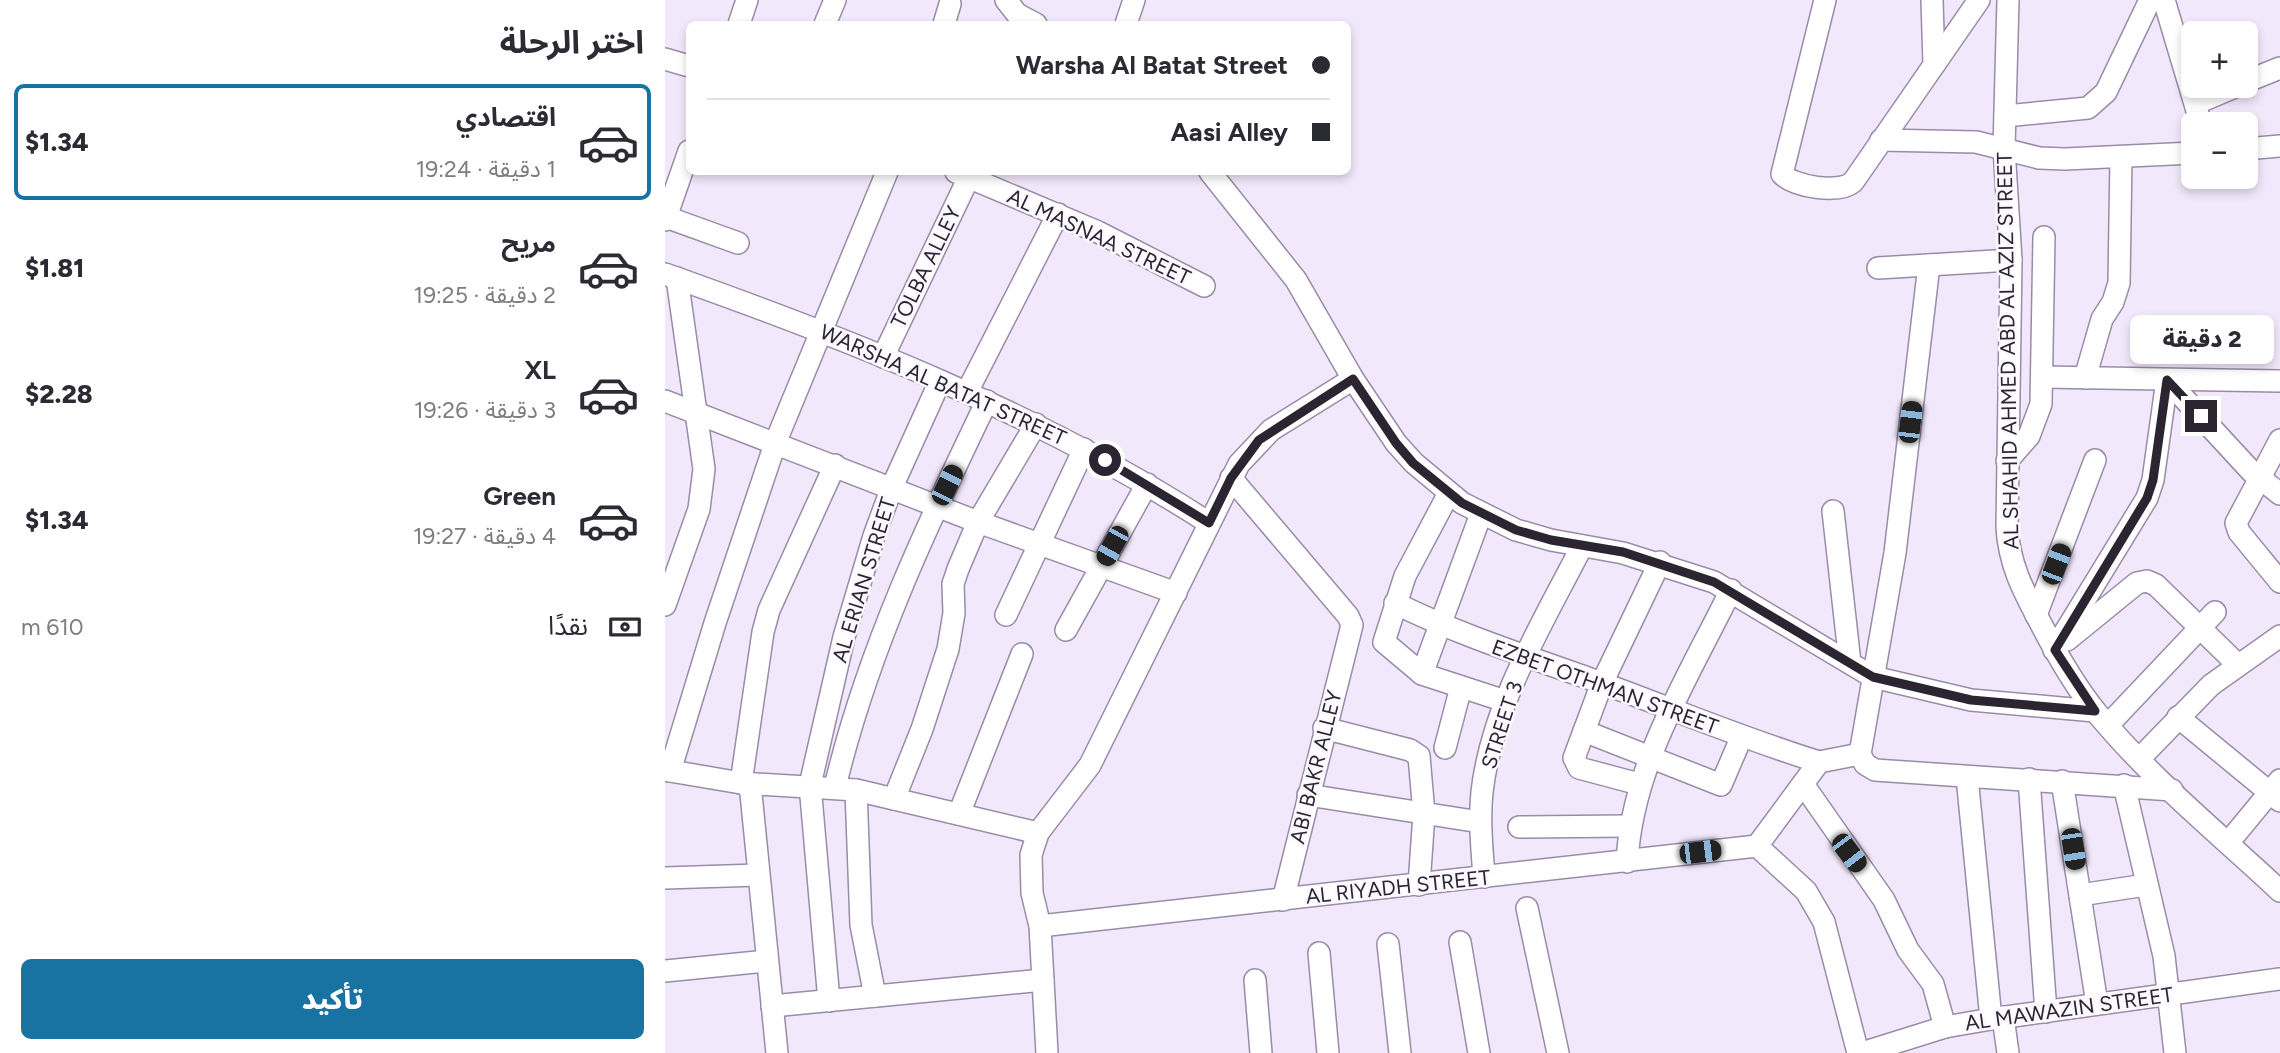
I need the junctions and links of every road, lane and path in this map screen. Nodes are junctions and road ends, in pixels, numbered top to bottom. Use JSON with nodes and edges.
{"nodes":[{"id":1,"x":747,"y":0,"type":"edge"},
{"id":2,"x":835,"y":0,"type":"edge"},
{"id":3,"x":1006,"y":0,"type":"edge"},
{"id":4,"x":1133,"y":0,"type":"edge"},
{"id":5,"x":1825,"y":0,"type":"edge"},
{"id":6,"x":1932,"y":0,"type":"edge"},
{"id":7,"x":1979,"y":0,"type":"edge"},
{"id":8,"x":2008,"y":0,"type":"edge"},
{"id":9,"x":2150,"y":0,"type":"edge"},
{"id":10,"x":2164,"y":0,"type":"edge"},
{"id":11,"x":950,"y":4,"type":"dead end"},
{"id":12,"x":740,"y":21,"type":"edge"},
{"id":13,"x":826,"y":21,"type":"edge"},
{"id":14,"x":945,"y":21,"type":"edge"},
{"id":15,"x":1030,"y":21,"type":"edge"},
{"id":16,"x":1127,"y":21,"type":"edge"},
{"id":17,"x":665,"y":59,"type":"edge"},
{"id":18,"x":686,"y":65,"type":"edge"},
{"id":19,"x":1934,"y":65,"type":"junction"},
{"id":20,"x":2280,"y":68,"type":"edge"},
{"id":21,"x":2258,"y":77,"type":"edge"},
{"id":22,"x":2209,"y":98,"type":"edge"},
{"id":23,"x":2197,"y":103,"type":"junction"},
{"id":24,"x":2199,"y":112,"type":"edge"},
{"id":25,"x":2005,"y":116,"type":"junction"},
{"id":26,"x":1881,"y":140,"type":"junction"},
{"id":27,"x":2280,"y":146,"type":"edge"},
{"id":28,"x":2004,"y":148,"type":"junction"},
{"id":29,"x":2258,"y":148,"type":"edge"},
{"id":30,"x":2181,"y":154,"type":"edge"},
{"id":31,"x":2121,"y":157,"type":"junction"},
{"id":32,"x":686,"y":160,"type":"edge"},
{"id":33,"x":886,"y":175,"type":"edge"},
{"id":34,"x":963,"y":175,"type":"edge"},
{"id":35,"x":965,"y":175,"type":"edge"},
{"id":36,"x":1212,"y":175,"type":"edge"},
{"id":37,"x":1058,"y":214,"type":"junction"},
{"id":38,"x":665,"y":219,"type":"edge"},
{"id":39,"x":2044,"y":237,"type":"dead end"},
{"id":40,"x":738,"y":243,"type":"dead end"},
{"id":41,"x":2011,"y":260,"type":"junction"},
{"id":42,"x":1929,"y":265,"type":"junction"},
{"id":43,"x":1878,"y":268,"type":"dead end"},
{"id":44,"x":671,"y":276,"type":"edge"},
{"id":45,"x":1204,"y":286,"type":"dead end"},
{"id":46,"x":821,"y":330,"type":"junction"},
{"id":47,"x":883,"y":357,"type":"junction"},
{"id":48,"x":2043,"y":377,"type":"junction"},
{"id":49,"x":2085,"y":378,"type":"junction"},
{"id":50,"x":1353,"y":379,"type":"junction"},
{"id":51,"x":2167,"y":380,"type":"junction"},
{"id":52,"x":940,"y":381,"type":"junction"},
{"id":53,"x":2280,"y":381,"type":"edge"},
{"id":54,"x":967,"y":392,"type":"junction"},
{"id":55,"x":665,"y":401,"type":"edge"},
{"id":56,"x":988,"y":401,"type":"junction"},
{"id":57,"x":698,"y":413,"type":"junction"},
{"id":58,"x":1036,"y":424,"type":"junction"},
{"id":59,"x":2280,"y":440,"type":"edge"},
{"id":60,"x":776,"y":441,"type":"junction"},
{"id":61,"x":1084,"y":449,"type":"junction"},
{"id":62,"x":2095,"y":460,"type":"dead end"},
{"id":63,"x":2007,"y":461,"type":"junction"},
{"id":64,"x":835,"y":465,"type":"junction"},
{"id":65,"x":1231,"y":478,"type":"junction"},
{"id":66,"x":2260,"y":478,"type":"junction"},
{"id":67,"x":1147,"y":484,"type":"junction"},
{"id":68,"x":893,"y":486,"type":"junction"},
{"id":69,"x":1448,"y":493,"type":"junction"},
{"id":70,"x":2280,"y":494,"type":"edge"},
{"id":71,"x":937,"y":505,"type":"junction"},
{"id":72,"x":1833,"y":511,"type":"dead end"},
{"id":73,"x":1481,"y":514,"type":"junction"},
{"id":74,"x":978,"y":522,"type":"junction"},
{"id":75,"x":1209,"y":523,"type":"junction"},
{"id":76,"x":1038,"y":544,"type":"junction"},
{"id":77,"x":1583,"y":546,"type":"junction"},
{"id":78,"x":1660,"y":562,"type":"junction"},
{"id":79,"x":1101,"y":567,"type":"junction"},
{"id":80,"x":2280,"y":582,"type":"edge"},
{"id":81,"x":1731,"y":590,"type":"junction"},
{"id":82,"x":1176,"y":593,"type":"junction"},
{"id":83,"x":1395,"y":603,"type":"junction"},
{"id":84,"x":665,"y":605,"type":"edge"},
{"id":85,"x":2215,"y":612,"type":"dead end"},
{"id":86,"x":1006,"y":615,"type":"dead end"},
{"id":87,"x":2036,"y":615,"type":"junction"},
{"id":88,"x":1439,"y":625,"type":"junction"},
{"id":89,"x":2200,"y":628,"type":"junction"},
{"id":90,"x":1066,"y":630,"type":"dead end"},
{"id":91,"x":2280,"y":636,"type":"edge"},
{"id":92,"x":2055,"y":650,"type":"junction"},
{"id":93,"x":1022,"y":654,"type":"dead end"},
{"id":94,"x":1526,"y":656,"type":"junction"},
{"id":95,"x":1850,"y":663,"type":"junction"},
{"id":96,"x":2237,"y":664,"type":"junction"},
{"id":97,"x":1422,"y":674,"type":"junction"},
{"id":98,"x":1873,"y":677,"type":"junction"},
{"id":99,"x":1602,"y":683,"type":"junction"},
{"id":100,"x":1461,"y":687,"type":"junction"},
{"id":101,"x":1505,"y":701,"type":"junction"},
{"id":102,"x":1672,"y":711,"type":"junction"},
{"id":103,"x":2178,"y":717,"type":"junction"},
{"id":104,"x":2101,"y":718,"type":"junction"},
{"id":105,"x":1324,"y":728,"type":"junction"},
{"id":106,"x":1584,"y":731,"type":"junction"},
{"id":107,"x":1741,"y":738,"type":"junction"},
{"id":108,"x":1445,"y":748,"type":"dead end"},
{"id":109,"x":1860,"y":754,"type":"junction"},
{"id":110,"x":1651,"y":757,"type":"junction"},
{"id":111,"x":2139,"y":759,"type":"junction"},
{"id":112,"x":1819,"y":762,"type":"junction"},
{"id":113,"x":668,"y":770,"type":"edge"},
{"id":114,"x":1966,"y":777,"type":"junction"},
{"id":115,"x":2029,"y":779,"type":"junction"},
{"id":116,"x":2062,"y":781,"type":"junction"},
{"id":117,"x":745,"y":783,"type":"junction"},
{"id":118,"x":1639,"y":784,"type":"junction"},
{"id":119,"x":1803,"y":784,"type":"junction"},
{"id":120,"x":810,"y":785,"type":"junction"},
{"id":121,"x":2124,"y":785,"type":"junction"},
{"id":122,"x":845,"y":788,"type":"junction"},
{"id":123,"x":2172,"y":790,"type":"junction"},
{"id":124,"x":2277,"y":791,"type":"edge"},
{"id":125,"x":1308,"y":795,"type":"junction"},
{"id":126,"x":894,"y":799,"type":"junction"},
{"id":127,"x":959,"y":814,"type":"junction"},
{"id":128,"x":1424,"y":814,"type":"junction"},
{"id":129,"x":1480,"y":822,"type":"junction"},
{"id":130,"x":1629,"y":825,"type":"junction"},
{"id":131,"x":1519,"y":827,"type":"dead end"},
{"id":132,"x":1038,"y":833,"type":"junction"},
{"id":133,"x":2228,"y":843,"type":"junction"},
{"id":134,"x":1757,"y":846,"type":"junction"},
{"id":135,"x":1627,"y":862,"type":"junction"},
{"id":136,"x":758,"y":875,"type":"junction"},
{"id":137,"x":1484,"y":877,"type":"junction"},
{"id":138,"x":665,"y":878,"type":"edge"},
{"id":139,"x":1419,"y":885,"type":"junction"},
{"id":140,"x":2146,"y":885,"type":"junction"},
{"id":141,"x":2280,"y":891,"type":"edge"},
{"id":142,"x":2080,"y":895,"type":"junction"},
{"id":143,"x":1283,"y":900,"type":"junction"},
{"id":144,"x":1527,"y":908,"type":"dead end"},
{"id":145,"x":1039,"y":926,"type":"junction"},
{"id":146,"x":1459,"y":942,"type":"dead end"},
{"id":147,"x":1388,"y":944,"type":"dead end"},
{"id":148,"x":1319,"y":953,"type":"dead end"},
{"id":149,"x":767,"y":961,"type":"junction"},
{"id":150,"x":665,"y":971,"type":"edge"},
{"id":151,"x":2280,"y":979,"type":"edge"},
{"id":152,"x":1043,"y":980,"type":"junction"},
{"id":153,"x":1255,"y":980,"type":"dead end"},
{"id":154,"x":2169,"y":995,"type":"junction"},
{"id":155,"x":875,"y":996,"type":"junction"},
{"id":156,"x":829,"y":1001,"type":"junction"},
{"id":157,"x":2097,"y":1004,"type":"junction"},
{"id":158,"x":772,"y":1006,"type":"junction"},
{"id":159,"x":2046,"y":1012,"type":"junction"},
{"id":160,"x":1997,"y":1018,"type":"junction"},
{"id":161,"x":1945,"y":1027,"type":"junction"},
{"id":162,"x":777,"y":1053,"type":"edge"},
{"id":163,"x":1047,"y":1053,"type":"edge"},
{"id":164,"x":1261,"y":1053,"type":"edge"},
{"id":165,"x":1328,"y":1053,"type":"edge"},
{"id":166,"x":1399,"y":1053,"type":"edge"},
{"id":167,"x":1479,"y":1053,"type":"edge"},
{"id":168,"x":1557,"y":1053,"type":"edge"},
{"id":169,"x":1860,"y":1053,"type":"edge"},
{"id":170,"x":2008,"y":1053,"type":"edge"},
{"id":171,"x":2175,"y":1053,"type":"edge"}],
"edges":[{"from":1,"to":12,"type":"street"},
{"from":2,"to":13,"type":"street"},
{"from":3,"to":15,"type":"street"},
{"from":4,"to":16,"type":"street"},
{"from":5,"to":26,"type":"street"},
{"from":6,"to":19,"type":"street"},
{"from":7,"to":19,"type":"street"},
{"from":8,"to":25,"type":"street","name":"AL SHAHID AHMED ABD AL AZIZ STREET"},
{"from":9,"to":25,"type":"street"},
{"from":10,"to":23,"type":"street"},
{"from":11,"to":14,"type":"street"},
{"from":17,"to":18,"type":"street"},
{"from":19,"to":26,"type":"street"},
{"from":20,"to":21,"type":"street"},
{"from":22,"to":23,"type":"street"},
{"from":23,"to":24,"type":"street"},
{"from":25,"to":28,"type":"street","name":"AL SHAHID AHMED ABD AL AZIZ STREET"},
{"from":26,"to":28,"type":"street"},
{"from":27,"to":29,"type":"street"},
{"from":28,"to":31,"type":"street"},
{"from":28,"to":41,"type":"street","name":"AL SHAHID AHMED ABD AL AZIZ STREET"},
{"from":30,"to":31,"type":"street"},
{"from":31,"to":49,"type":"street"},
{"from":32,"to":38,"type":"street"},
{"from":33,"to":46,"type":"street"},
{"from":34,"to":47,"type":"street","name":"TOLBA ALLEY"},
{"from":35,"to":37,"type":"street","name":"AL MASNAA STREET"},
{"from":36,"to":50,"type":"street"},
{"from":37,"to":45,"type":"street","name":"AL MASNAA STREET"},
{"from":37,"to":54,"type":"street"},
{"from":38,"to":40,"type":"street"},
{"from":39,"to":48,"type":"street"},
{"from":41,"to":42,"type":"street"},
{"from":41,"to":63,"type":"street","name":"AL SHAHID AHMED ABD AL AZIZ STREET"},
{"from":42,"to":43,"type":"street"},
{"from":42,"to":98,"type":"street"},
{"from":44,"to":46,"type":"street","name":"WARSHA AL BATAT STREET"},
{"from":44,"to":57,"type":"street"},
{"from":46,"to":47,"type":"street","name":"WARSHA AL BATAT STREET"},
{"from":46,"to":60,"type":"street"},
{"from":47,"to":52,"type":"street","name":"WARSHA AL BATAT STREET"},
{"from":48,"to":49,"type":"street"},
{"from":48,"to":63,"type":"street"},
{"from":49,"to":51,"type":"street"},
{"from":50,"to":65,"type":"street"},
{"from":50,"to":69,"type":"street"},
{"from":51,"to":53,"type":"street"},
{"from":51,"to":66,"type":"street"},
{"from":51,"to":92,"type":"street"},
{"from":52,"to":54,"type":"street","name":"WARSHA AL BATAT STREET"},
{"from":52,"to":68,"type":"street","name":"AL ERIAN STREET"},
{"from":54,"to":56,"type":"street","name":"WARSHA AL BATAT STREET"},
{"from":55,"to":57,"type":"street"},
{"from":56,"to":58,"type":"street","name":"WARSHA AL BATAT STREET"},
{"from":56,"to":71,"type":"street"},
{"from":57,"to":60,"type":"street"},
{"from":57,"to":84,"type":"street"},
{"from":58,"to":61,"type":"street","name":"WARSHA AL BATAT STREET"},
{"from":58,"to":74,"type":"street"},
{"from":59,"to":66,"type":"street"},
{"from":60,"to":64,"type":"street"},
{"from":60,"to":113,"type":"street"},
{"from":61,"to":67,"type":"street","name":"WARSHA AL BATAT STREET"},
{"from":61,"to":76,"type":"street"},
{"from":62,"to":87,"type":"street"},
{"from":63,"to":87,"type":"street","name":"AL SHAHID AHMED ABD AL AZIZ STREET"},
{"from":64,"to":68,"type":"street"},
{"from":64,"to":117,"type":"street"},
{"from":65,"to":75,"type":"street"},
{"from":65,"to":105,"type":"street","name":"ABI BAKR ALLEY"},
{"from":66,"to":70,"type":"street"},
{"from":66,"to":80,"type":"street"},
{"from":67,"to":75,"type":"street","name":"WARSHA AL BATAT STREET"},
{"from":67,"to":79,"type":"street"},
{"from":68,"to":71,"type":"street"},
{"from":68,"to":120,"type":"street","name":"AL ERIAN STREET"},
{"from":69,"to":73,"type":"street"},
{"from":69,"to":83,"type":"street"},
{"from":71,"to":74,"type":"street"},
{"from":71,"to":122,"type":"street"},
{"from":72,"to":95,"type":"street"},
{"from":73,"to":77,"type":"street"},
{"from":73,"to":88,"type":"street"},
{"from":74,"to":76,"type":"street"},
{"from":74,"to":126,"type":"street"},
{"from":75,"to":82,"type":"street"},
{"from":76,"to":79,"type":"street"},
{"from":76,"to":86,"type":"street"},
{"from":77,"to":78,"type":"street"},
{"from":77,"to":94,"type":"street","name":"STREET 3"},
{"from":78,"to":81,"type":"street"},
{"from":78,"to":99,"type":"street"},
{"from":79,"to":82,"type":"street"},
{"from":79,"to":90,"type":"street"},
{"from":81,"to":95,"type":"street"},
{"from":81,"to":102,"type":"street"},
{"from":82,"to":132,"type":"street"},
{"from":83,"to":88,"type":"street","name":"EZBET OTHMAN STREET"},
{"from":83,"to":97,"type":"street"},
{"from":85,"to":89,"type":"street"},
{"from":87,"to":92,"type":"street","name":"AL SHAHID AHMED ABD AL AZIZ STREET"},
{"from":88,"to":94,"type":"street","name":"EZBET OTHMAN STREET"},
{"from":88,"to":97,"type":"street"},
{"from":89,"to":92,"type":"street"},
{"from":89,"to":96,"type":"street"},
{"from":89,"to":104,"type":"street"},
{"from":91,"to":96,"type":"street"},
{"from":92,"to":104,"type":"street","name":"AL SHAHID AHMED ABD AL AZIZ STREET"},
{"from":93,"to":127,"type":"street"},
{"from":94,"to":99,"type":"street","name":"EZBET OTHMAN STREET"},
{"from":94,"to":101,"type":"street","name":"STREET 3"},
{"from":95,"to":98,"type":"street"},
{"from":96,"to":103,"type":"street"},
{"from":97,"to":100,"type":"street"},
{"from":98,"to":104,"type":"street"},
{"from":98,"to":109,"type":"street"},
{"from":99,"to":102,"type":"street","name":"EZBET OTHMAN STREET"},
{"from":99,"to":106,"type":"street"},
{"from":100,"to":101,"type":"street"},
{"from":100,"to":108,"type":"street"},
{"from":101,"to":129,"type":"street","name":"STREET 3"},
{"from":102,"to":107,"type":"street","name":"EZBET OTHMAN STREET"},
{"from":102,"to":110,"type":"street"},
{"from":103,"to":111,"type":"street"},
{"from":103,"to":124,"type":"street"},
{"from":104,"to":111,"type":"street","name":"AL SHAHID AHMED ABD AL AZIZ STREET"},
{"from":105,"to":125,"type":"street","name":"ABI BAKR ALLEY"},
{"from":105,"to":128,"type":"street"},
{"from":106,"to":110,"type":"street"},
{"from":106,"to":118,"type":"street"},
{"from":107,"to":110,"type":"street"},
{"from":107,"to":112,"type":"street","name":"EZBET OTHMAN STREET"},
{"from":109,"to":112,"type":"street"},
{"from":109,"to":114,"type":"street"},
{"from":110,"to":118,"type":"street"},
{"from":111,"to":123,"type":"street","name":"AL SHAHID AHMED ABD AL AZIZ STREET"},
{"from":112,"to":119,"type":"street"},
{"from":113,"to":117,"type":"street"},
{"from":114,"to":115,"type":"street"},
{"from":114,"to":160,"type":"street"},
{"from":115,"to":116,"type":"street"},
{"from":115,"to":159,"type":"street"},
{"from":116,"to":121,"type":"street"},
{"from":116,"to":142,"type":"street"},
{"from":117,"to":120,"type":"street"},
{"from":117,"to":136,"type":"street"},
{"from":118,"to":130,"type":"street"},
{"from":119,"to":134,"type":"street"},
{"from":119,"to":161,"type":"street"},
{"from":120,"to":122,"type":"street"},
{"from":120,"to":156,"type":"street","name":"AL ERIAN STREET"},
{"from":121,"to":123,"type":"street"},
{"from":121,"to":140,"type":"street"},
{"from":122,"to":126,"type":"street"},
{"from":122,"to":155,"type":"street"},
{"from":123,"to":133,"type":"street","name":"AL SHAHID AHMED ABD AL AZIZ STREET"},
{"from":124,"to":133,"type":"street"},
{"from":125,"to":128,"type":"street"},
{"from":125,"to":143,"type":"street","name":"ABI BAKR ALLEY"},
{"from":126,"to":127,"type":"street"},
{"from":127,"to":132,"type":"street"},
{"from":128,"to":129,"type":"street"},
{"from":128,"to":139,"type":"street"},
{"from":129,"to":137,"type":"street","name":"STREET 3"},
{"from":130,"to":131,"type":"street"},
{"from":130,"to":135,"type":"street"},
{"from":132,"to":145,"type":"street"},
{"from":133,"to":141,"type":"street","name":"AL SHAHID AHMED ABD AL AZIZ STREET"},
{"from":134,"to":135,"type":"street","name":"AL RIYADH STREET"},
{"from":134,"to":169,"type":"street"},
{"from":135,"to":137,"type":"street","name":"AL RIYADH STREET"},
{"from":136,"to":138,"type":"street"},
{"from":136,"to":149,"type":"street"},
{"from":137,"to":139,"type":"street","name":"AL RIYADH STREET"},
{"from":139,"to":143,"type":"street","name":"AL RIYADH STREET"},
{"from":140,"to":142,"type":"street"},
{"from":140,"to":154,"type":"street"},
{"from":142,"to":157,"type":"street"},
{"from":143,"to":145,"type":"street","name":"AL RIYADH STREET"},
{"from":144,"to":168,"type":"street"},
{"from":145,"to":152,"type":"street"},
{"from":146,"to":167,"type":"street"},
{"from":147,"to":166,"type":"street"},
{"from":148,"to":165,"type":"street"},
{"from":149,"to":150,"type":"street"},
{"from":149,"to":158,"type":"street"},
{"from":151,"to":154,"type":"street","name":"AL MAWAZIN STREET"},
{"from":152,"to":155,"type":"street"},
{"from":152,"to":163,"type":"street"},
{"from":153,"to":164,"type":"street"},
{"from":154,"to":157,"type":"street","name":"AL MAWAZIN STREET"},
{"from":154,"to":171,"type":"street"},
{"from":155,"to":156,"type":"street"},
{"from":156,"to":158,"type":"street"},
{"from":157,"to":159,"type":"street","name":"AL MAWAZIN STREET"},
{"from":158,"to":162,"type":"street"},
{"from":159,"to":160,"type":"street","name":"AL MAWAZIN STREET"},
{"from":160,"to":161,"type":"street","name":"AL MAWAZIN STREET"},
{"from":160,"to":170,"type":"street"},
{"from":161,"to":169,"type":"street","name":"AL MAWAZIN STREET"}]}
